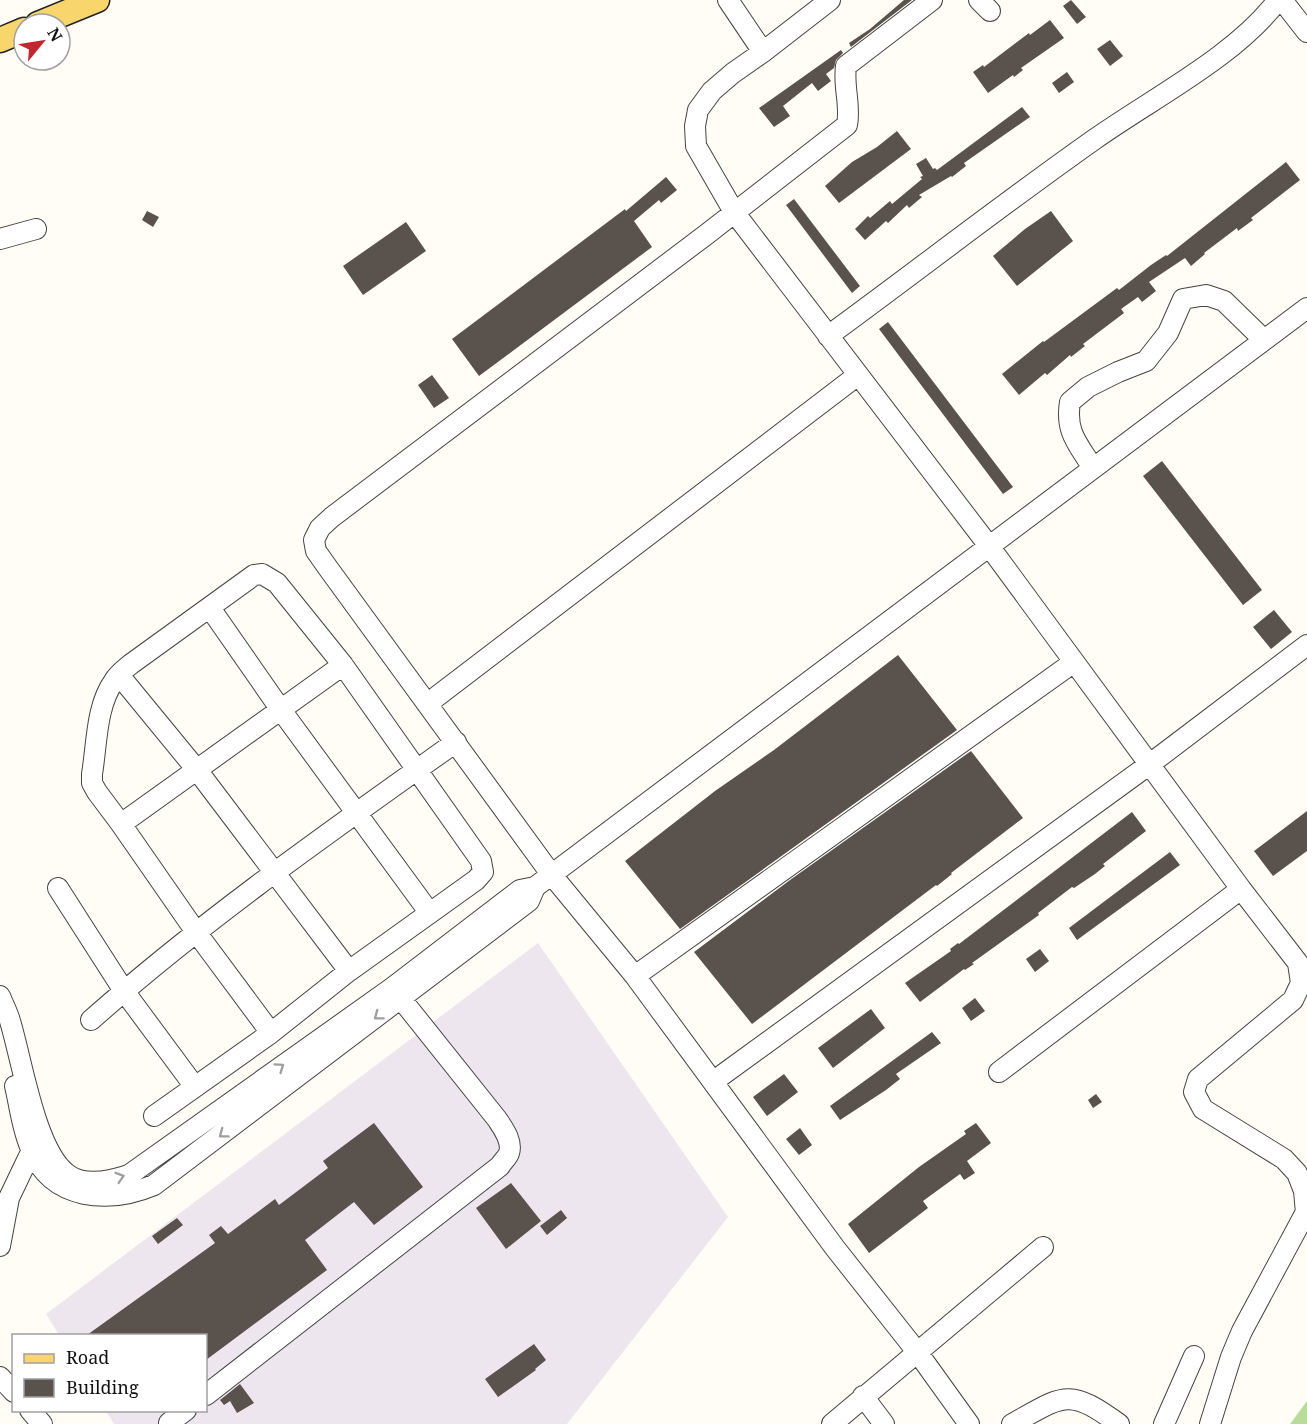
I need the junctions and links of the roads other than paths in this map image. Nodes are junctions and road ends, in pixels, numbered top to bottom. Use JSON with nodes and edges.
{"nodes":[{"id":1,"x":97,"y":0,"type":"edge"},
{"id":2,"x":728,"y":0,"type":"edge"},
{"id":3,"x":830,"y":0,"type":"edge"},
{"id":4,"x":932,"y":0,"type":"edge"},
{"id":5,"x":1280,"y":0,"type":"edge"},
{"id":6,"x":68,"y":12,"type":"edge"},
{"id":7,"x":1307,"y":32,"type":"edge"},
{"id":8,"x":764,"y":52,"type":"junction"},
{"id":9,"x":734,"y":212,"type":"junction"},
{"id":10,"x":36,"y":229,"type":"dead end"},
{"id":11,"x":0,"y":239,"type":"edge"},
{"id":12,"x":1307,"y":308,"type":"edge"},
{"id":13,"x":828,"y":336,"type":"junction"},
{"id":14,"x":1264,"y":340,"type":"junction"},
{"id":15,"x":858,"y":375,"type":"junction"},
{"id":16,"x":1093,"y":468,"type":"junction"},
{"id":17,"x":988,"y":546,"type":"junction"},
{"id":18,"x":210,"y":608,"type":"junction"},
{"id":19,"x":1307,"y":645,"type":"edge"},
{"id":20,"x":1074,"y":662,"type":"junction"},
{"id":21,"x":343,"y":665,"type":"junction"},
{"id":22,"x":119,"y":675,"type":"junction"},
{"id":23,"x":427,"y":704,"type":"junction"},
{"id":24,"x":281,"y":710,"type":"junction"},
{"id":25,"x":456,"y":742,"type":"junction"},
{"id":26,"x":1150,"y":764,"type":"junction"},
{"id":27,"x":197,"y":770,"type":"junction"},
{"id":28,"x":417,"y":770,"type":"junction"},
{"id":29,"x":358,"y":813,"type":"junction"},
{"id":30,"x":121,"y":824,"type":"junction"},
{"id":31,"x":275,"y":872,"type":"junction"},
{"id":32,"x":551,"y":874,"type":"junction"},
{"id":33,"x":58,"y":888,"type":"dead end"},
{"id":34,"x":1241,"y":889,"type":"junction"},
{"id":35,"x":429,"y":912,"type":"junction"},
{"id":36,"x":196,"y":932,"type":"junction"},
{"id":37,"x":349,"y":971,"type":"junction"},
{"id":38,"x":635,"y":976,"type":"junction"},
{"id":39,"x":124,"y":991,"type":"junction"},
{"id":40,"x":397,"y":993,"type":"junction"},
{"id":41,"x":0,"y":996,"type":"edge"},
{"id":42,"x":91,"y":1020,"type":"dead end"},
{"id":43,"x":271,"y":1033,"type":"junction"},
{"id":44,"x":0,"y":1036,"type":"edge"},
{"id":45,"x":999,"y":1072,"type":"dead end"},
{"id":46,"x":714,"y":1081,"type":"junction"},
{"id":47,"x":195,"y":1087,"type":"junction"},
{"id":48,"x":154,"y":1116,"type":"dead end"},
{"id":49,"x":37,"y":1146,"type":"junction"},
{"id":50,"x":1306,"y":1211,"type":"edge"},
{"id":51,"x":0,"y":1246,"type":"edge"},
{"id":52,"x":1043,"y":1247,"type":"dead end"},
{"id":53,"x":918,"y":1353,"type":"junction"},
{"id":54,"x":1194,"y":1356,"type":"dead end"},
{"id":55,"x":0,"y":1377,"type":"edge"},
{"id":56,"x":12,"y":1390,"type":"edge"},
{"id":57,"x":207,"y":1394,"type":"edge"},
{"id":58,"x":863,"y":1396,"type":"junction"},
{"id":59,"x":32,"y":1412,"type":"edge"},
{"id":60,"x":183,"y":1412,"type":"edge"},
{"id":61,"x":169,"y":1423,"type":"edge"},
{"id":62,"x":42,"y":1424,"type":"edge"},
{"id":63,"x":832,"y":1424,"type":"edge"},
{"id":64,"x":884,"y":1424,"type":"edge"},
{"id":65,"x":969,"y":1424,"type":"edge"},
{"id":66,"x":1012,"y":1424,"type":"edge"},
{"id":67,"x":1119,"y":1424,"type":"edge"},
{"id":68,"x":1164,"y":1424,"type":"edge"},
{"id":69,"x":1209,"y":1424,"type":"edge"}],
"edges":[{"from":1,"to":6,"type":"main road"},
{"from":2,"to":8,"type":"street"},
{"from":3,"to":8,"type":"street"},
{"from":4,"to":9,"type":"street"},
{"from":5,"to":7,"type":"street"},
{"from":5,"to":13,"type":"street"},
{"from":8,"to":9,"type":"street"},
{"from":9,"to":13,"type":"street"},
{"from":9,"to":23,"type":"street"},
{"from":10,"to":11,"type":"street"},
{"from":12,"to":14,"type":"street"},
{"from":13,"to":15,"type":"street"},
{"from":14,"to":16,"type":"street"},
{"from":14,"to":16,"type":"street"},
{"from":15,"to":17,"type":"street"},
{"from":15,"to":23,"type":"street"},
{"from":16,"to":17,"type":"street"},
{"from":17,"to":20,"type":"street"},
{"from":17,"to":32,"type":"street"},
{"from":18,"to":21,"type":"street"},
{"from":18,"to":22,"type":"street"},
{"from":18,"to":24,"type":"street"},
{"from":19,"to":26,"type":"street"},
{"from":20,"to":26,"type":"street"},
{"from":20,"to":38,"type":"street"},
{"from":21,"to":24,"type":"street"},
{"from":21,"to":28,"type":"street"},
{"from":22,"to":27,"type":"street"},
{"from":22,"to":30,"type":"street"},
{"from":23,"to":25,"type":"street"},
{"from":24,"to":27,"type":"street"},
{"from":24,"to":29,"type":"street"},
{"from":25,"to":28,"type":"street"},
{"from":25,"to":32,"type":"street"},
{"from":26,"to":34,"type":"street"},
{"from":26,"to":46,"type":"street"},
{"from":27,"to":30,"type":"street"},
{"from":27,"to":31,"type":"street"},
{"from":28,"to":29,"type":"street"},
{"from":28,"to":35,"type":"street"},
{"from":29,"to":31,"type":"street"},
{"from":29,"to":35,"type":"street"},
{"from":30,"to":36,"type":"street"},
{"from":31,"to":36,"type":"street"},
{"from":31,"to":37,"type":"street"},
{"from":32,"to":38,"type":"street"},
{"from":32,"to":40,"type":"street"},
{"from":33,"to":39,"type":"street"},
{"from":34,"to":45,"type":"street"},
{"from":34,"to":50,"type":"street"},
{"from":35,"to":37,"type":"street"},
{"from":36,"to":39,"type":"street"},
{"from":36,"to":43,"type":"street"},
{"from":37,"to":43,"type":"street"},
{"from":38,"to":46,"type":"street"},
{"from":39,"to":42,"type":"street"},
{"from":39,"to":47,"type":"street"},
{"from":40,"to":49,"type":"street"},
{"from":40,"to":57,"type":"street"},
{"from":41,"to":49,"type":"street"},
{"from":43,"to":47,"type":"street"},
{"from":44,"to":49,"type":"street"},
{"from":46,"to":53,"type":"street"},
{"from":47,"to":48,"type":"street"},
{"from":49,"to":51,"type":"street"},
{"from":50,"to":69,"type":"street"},
{"from":52,"to":53,"type":"street"},
{"from":53,"to":58,"type":"street"},
{"from":53,"to":65,"type":"street"},
{"from":54,"to":68,"type":"street"},
{"from":55,"to":56,"type":"street"},
{"from":58,"to":63,"type":"street"},
{"from":58,"to":64,"type":"street"},
{"from":59,"to":62,"type":"street"},
{"from":60,"to":61,"type":"street"},
{"from":66,"to":67,"type":"street"}]}
